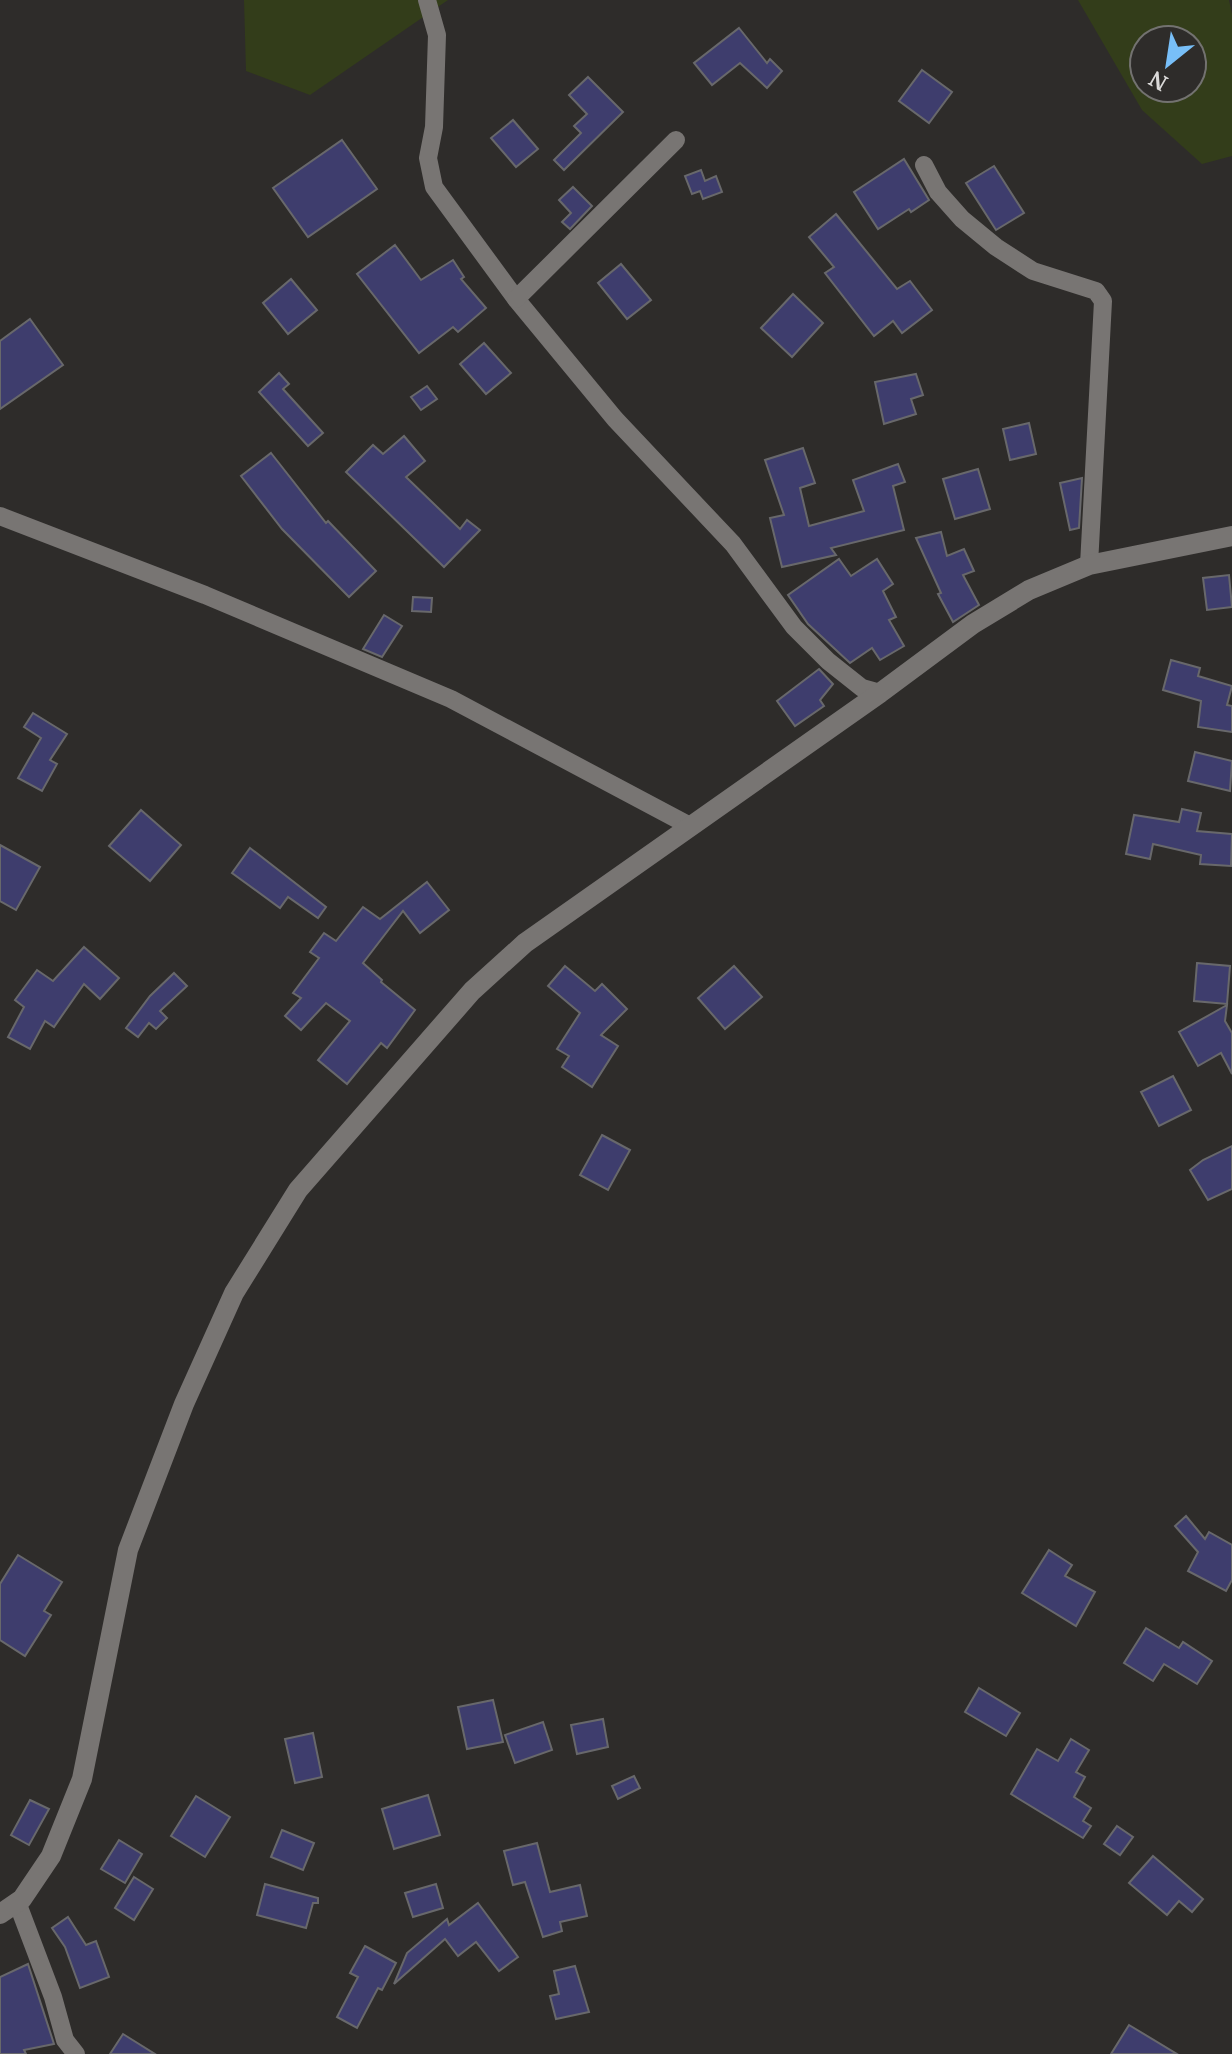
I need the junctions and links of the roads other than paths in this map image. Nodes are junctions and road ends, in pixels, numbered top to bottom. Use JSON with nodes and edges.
{"nodes":[{"id":1,"x":427,"y":0,"type":"edge"},
{"id":2,"x":676,"y":140,"type":"dead end"},
{"id":3,"x":924,"y":165,"type":"dead end"},
{"id":4,"x":516,"y":299,"type":"junction"},
{"id":5,"x":0,"y":516,"type":"edge"},
{"id":6,"x":1232,"y":536,"type":"edge"},
{"id":7,"x":1089,"y":565,"type":"junction"},
{"id":8,"x":880,"y":693,"type":"junction"},
{"id":9,"x":690,"y":826,"type":"junction"},
{"id":10,"x":9,"y":1908,"type":"edge"},
{"id":11,"x":76,"y":2054,"type":"edge"}],
"edges":[{"from":1,"to":4,"type":"street"},
{"from":2,"to":4,"type":"street"},
{"from":3,"to":7,"type":"street"},
{"from":4,"to":8,"type":"street"},
{"from":5,"to":9,"type":"street"},
{"from":6,"to":7,"type":"street"},
{"from":7,"to":8,"type":"street"},
{"from":8,"to":9,"type":"street"},
{"from":9,"to":10,"type":"street"},
{"from":10,"to":11,"type":"street"}]}
